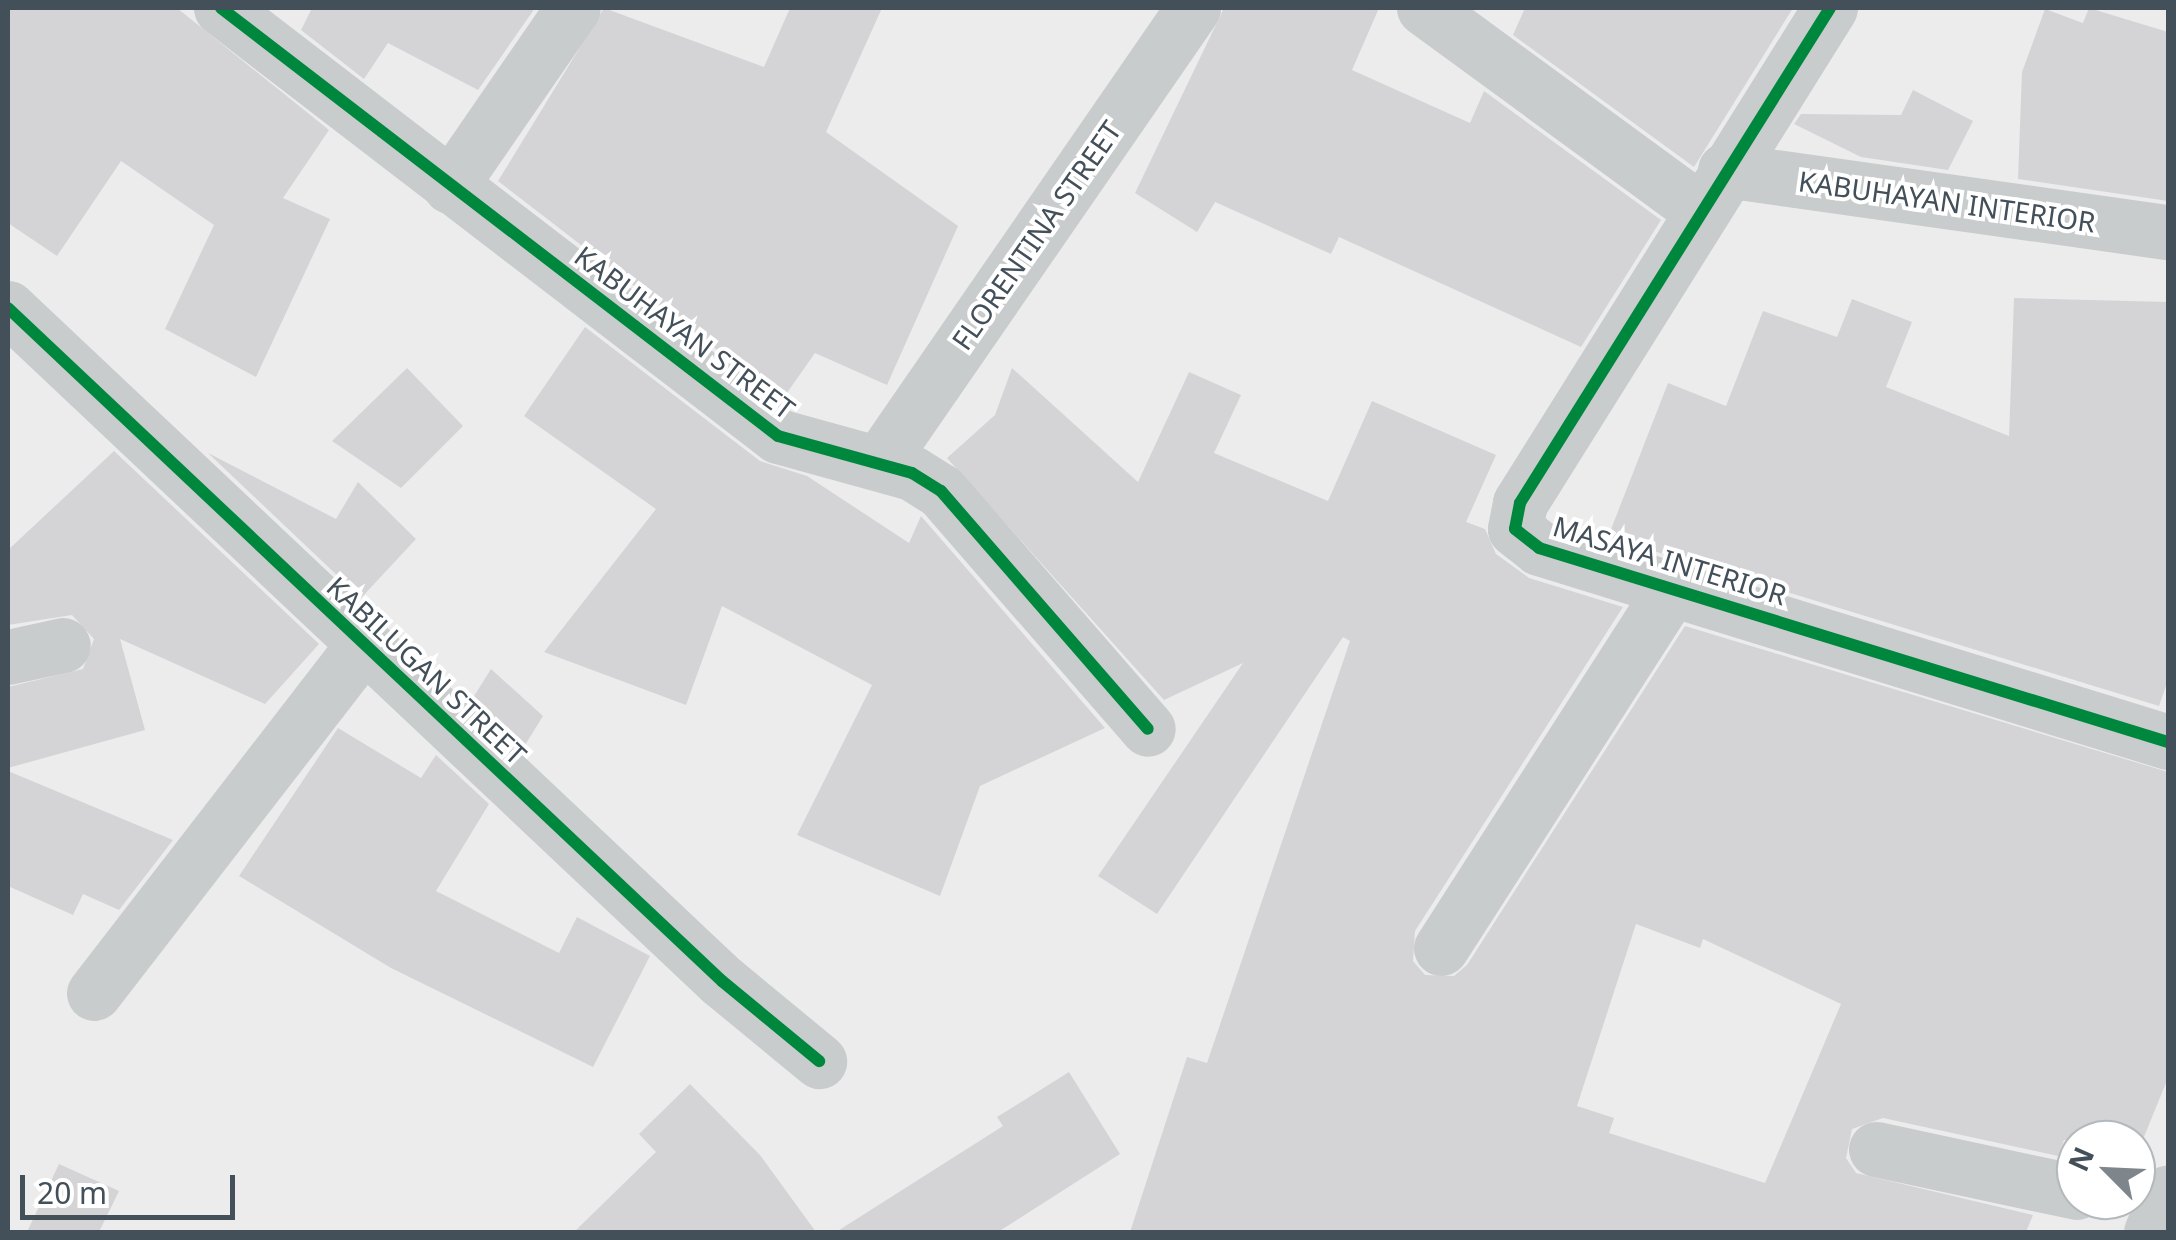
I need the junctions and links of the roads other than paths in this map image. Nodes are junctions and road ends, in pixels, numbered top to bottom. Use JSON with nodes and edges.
{"nodes":[{"id":1,"x":221,"y":8,"type":"edge"},
{"id":2,"x":573,"y":8,"type":"edge"},
{"id":3,"x":1193,"y":8,"type":"edge"},
{"id":4,"x":1424,"y":8,"type":"edge"},
{"id":5,"x":1830,"y":8,"type":"edge"},
{"id":6,"x":450,"y":186,"type":"junction"},
{"id":7,"x":1712,"y":190,"type":"junction"},
{"id":8,"x":2168,"y":232,"type":"edge"},
{"id":9,"x":8,"y":308,"type":"edge"},
{"id":10,"x":879,"y":463,"type":"junction"},
{"id":11,"x":1672,"y":588,"type":"junction"},
{"id":12,"x":363,"y":644,"type":"junction"},
{"id":13,"x":63,"y":646,"type":"dead end"},
{"id":14,"x":8,"y":656,"type":"edge"},
{"id":15,"x":1148,"y":729,"type":"dead end"},
{"id":16,"x":2168,"y":742,"type":"edge"},
{"id":17,"x":1442,"y":948,"type":"dead end"},
{"id":18,"x":94,"y":993,"type":"dead end"},
{"id":19,"x":819,"y":1061,"type":"dead end"},
{"id":20,"x":1876,"y":1149,"type":"dead end"},
{"id":21,"x":2056,"y":1188,"type":"edge"}],
"edges":[{"from":1,"to":6,"type":"street","name":"KABUHAYAN STREET"},
{"from":2,"to":6,"type":"street"},
{"from":3,"to":10,"type":"street","name":"FLORENTINA STREET"},
{"from":4,"to":7,"type":"street","name":"KABUHAYAN INTERIOR"},
{"from":5,"to":7,"type":"street","name":"MASAYA INTERIOR"},
{"from":6,"to":10,"type":"street","name":"KABUHAYAN STREET"},
{"from":7,"to":8,"type":"street","name":"KABUHAYAN INTERIOR"},
{"from":7,"to":11,"type":"street","name":"MASAYA INTERIOR"},
{"from":9,"to":12,"type":"street","name":"KABILUGAN STREET"},
{"from":10,"to":15,"type":"street","name":"KABUHAYAN STREET"},
{"from":11,"to":16,"type":"street","name":"MASAYA INTERIOR"},
{"from":11,"to":17,"type":"street"},
{"from":12,"to":18,"type":"street"},
{"from":12,"to":19,"type":"street","name":"KABILUGAN STREET"},
{"from":13,"to":14,"type":"street"},
{"from":20,"to":21,"type":"street"}]}
